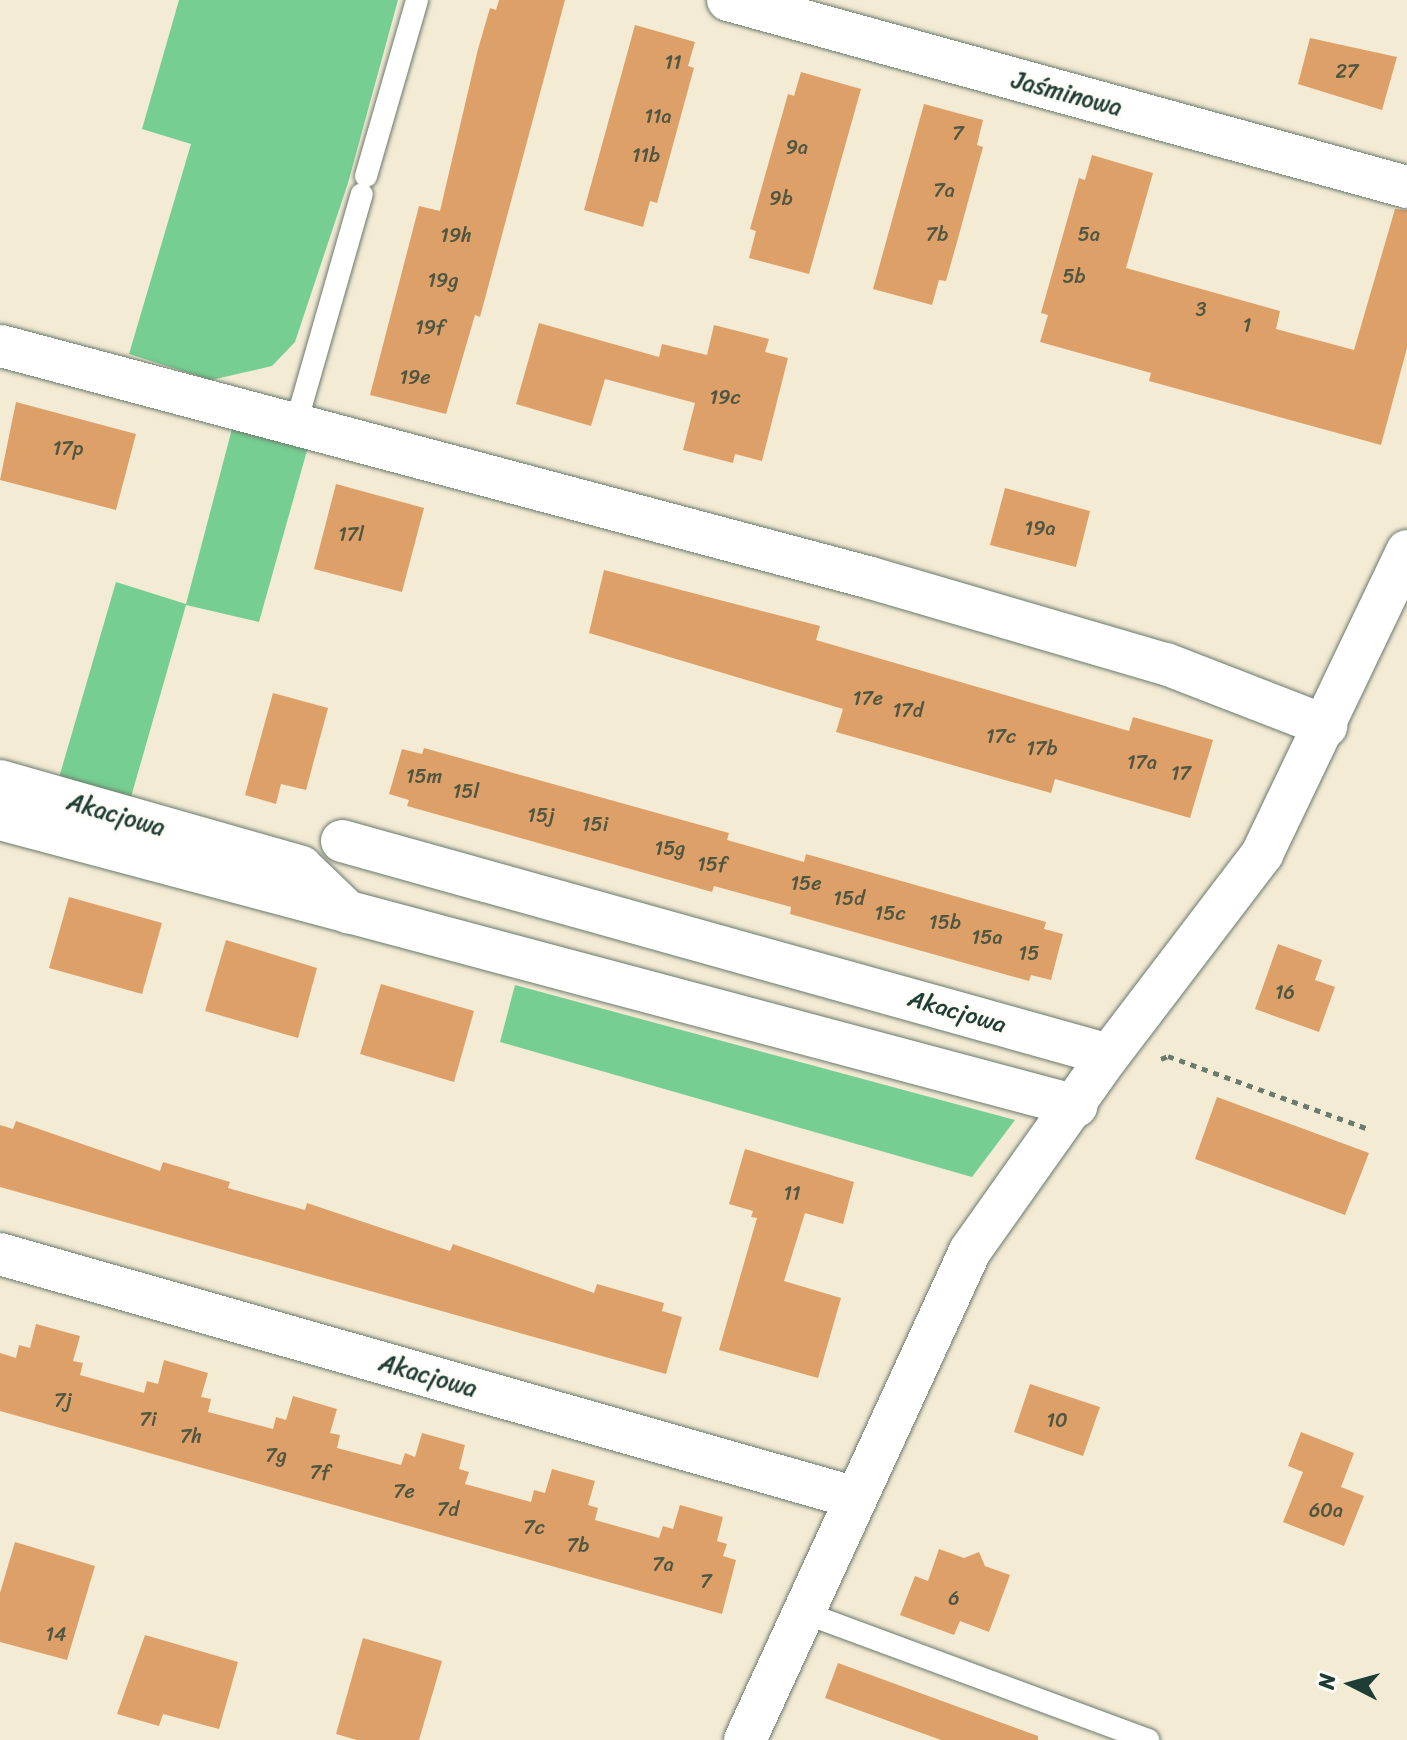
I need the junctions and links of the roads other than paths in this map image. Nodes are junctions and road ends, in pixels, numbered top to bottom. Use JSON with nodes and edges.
{"nodes":[{"id":1,"x":417,"y":0,"type":"edge"},
{"id":2,"x":728,"y":0,"type":"edge"},
{"id":3,"x":1407,"y":187,"type":"edge"},
{"id":4,"x":1,"y":346,"type":"edge"},
{"id":5,"x":295,"y":427,"type":"junction"},
{"id":6,"x":1407,"y":551,"type":"edge"},
{"id":7,"x":1326,"y":726,"type":"junction"},
{"id":8,"x":0,"y":781,"type":"edge"},
{"id":9,"x":0,"y":819,"type":"edge"},
{"id":10,"x":342,"y":841,"type":"dead end"},
{"id":11,"x":353,"y":917,"type":"junction"},
{"id":12,"x":1105,"y":1061,"type":"junction"},
{"id":13,"x":1076,"y":1106,"type":"junction"},
{"id":14,"x":0,"y":1254,"type":"edge"},
{"id":15,"x":856,"y":1498,"type":"junction"},
{"id":16,"x":805,"y":1613,"type":"junction"},
{"id":17,"x":745,"y":1740,"type":"edge"},
{"id":18,"x":1148,"y":1740,"type":"edge"}],
"edges":[{"from":1,"to":5,"type":"lane"},
{"from":2,"to":3,"type":"street","name":"Jaśminowa"},
{"from":4,"to":5,"type":"street"},
{"from":5,"to":7,"type":"street"},
{"from":6,"to":7,"type":"street"},
{"from":7,"to":12,"type":"street"},
{"from":8,"to":11,"type":"street","name":"Akacjowa"},
{"from":9,"to":11,"type":"street","name":"Akacjowa"},
{"from":10,"to":12,"type":"street","name":"Akacjowa"},
{"from":11,"to":13,"type":"street","name":"Akacjowa"},
{"from":12,"to":13,"type":"street"},
{"from":13,"to":15,"type":"street"},
{"from":14,"to":15,"type":"street","name":"Akacjowa"},
{"from":15,"to":16,"type":"street"},
{"from":16,"to":17,"type":"street"},
{"from":16,"to":18,"type":"lane"}]}
